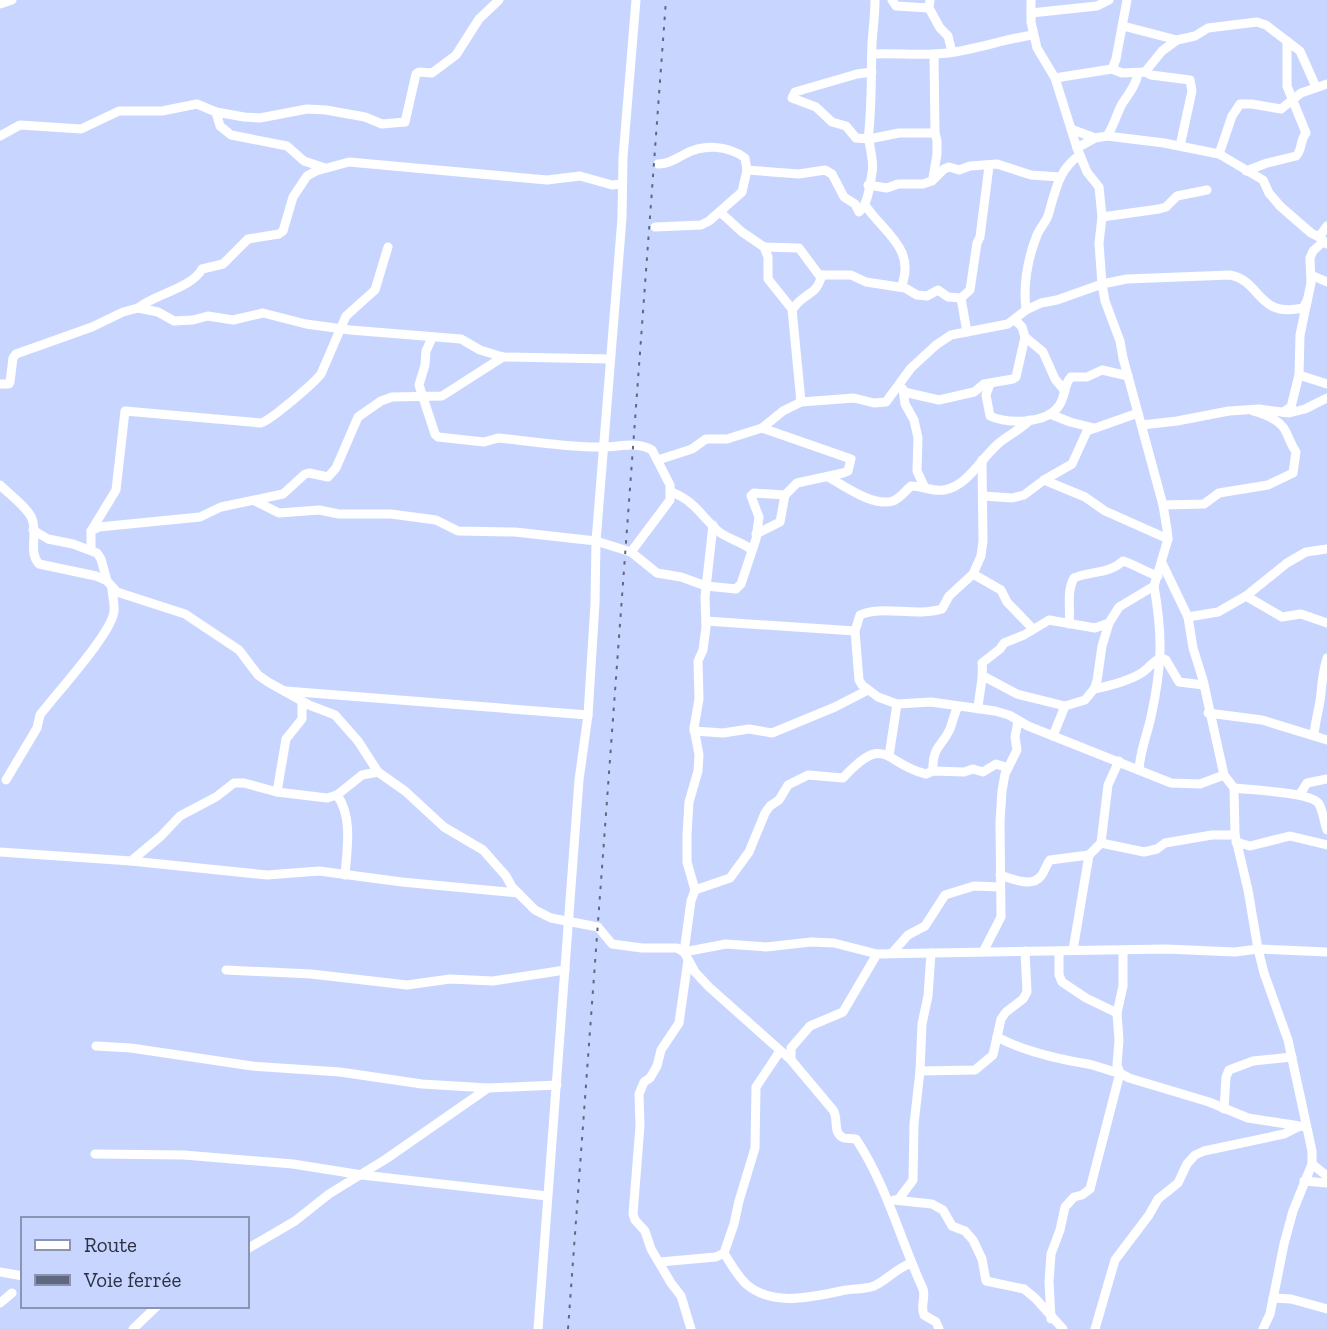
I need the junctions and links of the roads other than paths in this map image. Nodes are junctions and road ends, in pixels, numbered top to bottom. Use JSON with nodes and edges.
{"nodes":[{"id":1,"x":12,"y":0,"type":"edge"},
{"id":2,"x":499,"y":0,"type":"edge"},
{"id":3,"x":636,"y":0,"type":"edge"},
{"id":4,"x":875,"y":0,"type":"edge"},
{"id":5,"x":892,"y":0,"type":"edge"},
{"id":6,"x":1031,"y":0,"type":"edge"},
{"id":7,"x":1109,"y":0,"type":"edge"},
{"id":8,"x":1128,"y":0,"type":"edge"},
{"id":9,"x":0,"y":4,"type":"edge"},
{"id":10,"x":930,"y":4,"type":"edge"},
{"id":11,"x":1031,"y":13,"type":"junction"},
{"id":12,"x":1123,"y":26,"type":"junction"},
{"id":13,"x":1033,"y":35,"type":"junction"},
{"id":14,"x":1177,"y":40,"type":"junction"},
{"id":15,"x":1287,"y":41,"type":"junction"},
{"id":16,"x":952,"y":52,"type":"junction"},
{"id":17,"x":872,"y":54,"type":"junction"},
{"id":18,"x":934,"y":54,"type":"junction"},
{"id":19,"x":1112,"y":69,"type":"junction"},
{"id":20,"x":872,"y":72,"type":"junction"},
{"id":21,"x":1142,"y":73,"type":"junction"},
{"id":22,"x":1055,"y":78,"type":"junction"},
{"id":23,"x":1327,"y":84,"type":"edge"},
{"id":24,"x":1316,"y":87,"type":"junction"},
{"id":25,"x":1294,"y":101,"type":"junction"},
{"id":26,"x":216,"y":112,"type":"junction"},
{"id":27,"x":1071,"y":129,"type":"junction"},
{"id":28,"x":935,"y":133,"type":"junction"},
{"id":29,"x":0,"y":136,"type":"edge"},
{"id":30,"x":1107,"y":136,"type":"junction"},
{"id":31,"x":1095,"y":138,"type":"junction"},
{"id":32,"x":869,"y":139,"type":"junction"},
{"id":33,"x":1180,"y":146,"type":"junction"},
{"id":34,"x":1078,"y":151,"type":"junction"},
{"id":35,"x":1219,"y":154,"type":"junction"},
{"id":36,"x":658,"y":164,"type":"dead end"},
{"id":37,"x":989,"y":166,"type":"junction"},
{"id":38,"x":325,"y":168,"type":"junction"},
{"id":39,"x":747,"y":170,"type":"junction"},
{"id":40,"x":1246,"y":171,"type":"junction"},
{"id":41,"x":1060,"y":177,"type":"junction"},
{"id":42,"x":932,"y":181,"type":"junction"},
{"id":43,"x":622,"y":184,"type":"junction"},
{"id":44,"x":868,"y":185,"type":"junction"},
{"id":45,"x":1207,"y":190,"type":"dead end"},
{"id":46,"x":865,"y":205,"type":"junction"},
{"id":47,"x":720,"y":212,"type":"junction"},
{"id":48,"x":1102,"y":217,"type":"junction"},
{"id":49,"x":730,"y":222,"type":"junction"},
{"id":50,"x":706,"y":224,"type":"junction"},
{"id":51,"x":1327,"y":226,"type":"edge"},
{"id":52,"x":655,"y":227,"type":"dead end"},
{"id":53,"x":1324,"y":240,"type":"edge"},
{"id":54,"x":388,"y":247,"type":"dead end"},
{"id":55,"x":764,"y":247,"type":"junction"},
{"id":56,"x":822,"y":275,"type":"junction"},
{"id":57,"x":1311,"y":275,"type":"junction"},
{"id":58,"x":1327,"y":282,"type":"edge"},
{"id":59,"x":1102,"y":284,"type":"junction"},
{"id":60,"x":901,"y":287,"type":"junction"},
{"id":61,"x":961,"y":298,"type":"junction"},
{"id":62,"x":1307,"y":301,"type":"junction"},
{"id":63,"x":138,"y":308,"type":"junction"},
{"id":64,"x":792,"y":309,"type":"junction"},
{"id":65,"x":1026,"y":310,"type":"junction"},
{"id":66,"x":1015,"y":320,"type":"junction"},
{"id":67,"x":340,"y":328,"type":"junction"},
{"id":68,"x":967,"y":332,"type":"junction"},
{"id":69,"x":1025,"y":337,"type":"junction"},
{"id":70,"x":432,"y":338,"type":"junction"},
{"id":71,"x":503,"y":357,"type":"junction"},
{"id":72,"x":610,"y":359,"type":"junction"},
{"id":73,"x":1298,"y":374,"type":"junction"},
{"id":74,"x":1128,"y":376,"type":"junction"},
{"id":75,"x":900,"y":381,"type":"junction"},
{"id":76,"x":0,"y":384,"type":"edge"},
{"id":77,"x":990,"y":384,"type":"junction"},
{"id":78,"x":1327,"y":384,"type":"edge"},
{"id":79,"x":1065,"y":391,"type":"junction"},
{"id":80,"x":904,"y":392,"type":"junction"},
{"id":81,"x":423,"y":397,"type":"junction"},
{"id":82,"x":1327,"y":398,"type":"edge"},
{"id":83,"x":800,"y":402,"type":"junction"},
{"id":84,"x":1252,"y":411,"type":"junction"},
{"id":85,"x":1281,"y":412,"type":"junction"},
{"id":86,"x":1138,"y":413,"type":"junction"},
{"id":87,"x":1050,"y":414,"type":"junction"},
{"id":88,"x":1030,"y":420,"type":"junction"},
{"id":89,"x":1142,"y":425,"type":"junction"},
{"id":90,"x":762,"y":428,"type":"junction"},
{"id":91,"x":1094,"y":428,"type":"junction"},
{"id":92,"x":605,"y":447,"type":"junction"},
{"id":93,"x":658,"y":460,"type":"junction"},
{"id":94,"x":982,"y":460,"type":"junction"},
{"id":95,"x":828,"y":477,"type":"junction"},
{"id":96,"x":1044,"y":480,"type":"junction"},
{"id":97,"x":0,"y":485,"type":"edge"},
{"id":98,"x":924,"y":486,"type":"junction"},
{"id":99,"x":671,"y":492,"type":"junction"},
{"id":100,"x":785,"y":495,"type":"junction"},
{"id":101,"x":983,"y":496,"type":"junction"},
{"id":102,"x":254,"y":501,"type":"junction"},
{"id":103,"x":1163,"y":505,"type":"junction"},
{"id":104,"x":713,"y":526,"type":"junction"},
{"id":105,"x":33,"y":530,"type":"junction"},
{"id":106,"x":91,"y":531,"type":"junction"},
{"id":107,"x":756,"y":534,"type":"junction"},
{"id":108,"x":1168,"y":539,"type":"junction"},
{"id":109,"x":596,"y":541,"type":"junction"},
{"id":110,"x":1327,"y":549,"type":"edge"},
{"id":111,"x":91,"y":550,"type":"junction"},
{"id":112,"x":752,"y":550,"type":"junction"},
{"id":113,"x":631,"y":552,"type":"junction"},
{"id":114,"x":1162,"y":561,"type":"junction"},
{"id":115,"x":973,"y":574,"type":"junction"},
{"id":116,"x":1158,"y":576,"type":"junction"},
{"id":117,"x":109,"y":585,"type":"junction"},
{"id":118,"x":706,"y":586,"type":"junction"},
{"id":119,"x":1154,"y":586,"type":"junction"},
{"id":120,"x":1246,"y":596,"type":"junction"},
{"id":121,"x":1188,"y":617,"type":"junction"},
{"id":122,"x":706,"y":621,"type":"junction"},
{"id":123,"x":1109,"y":623,"type":"junction"},
{"id":124,"x":1327,"y":623,"type":"edge"},
{"id":125,"x":1069,"y":624,"type":"junction"},
{"id":126,"x":1033,"y":629,"type":"junction"},
{"id":127,"x":855,"y":631,"type":"junction"},
{"id":128,"x":1161,"y":658,"type":"junction"},
{"id":129,"x":1327,"y":658,"type":"edge"},
{"id":130,"x":985,"y":677,"type":"junction"},
{"id":131,"x":1203,"y":685,"type":"junction"},
{"id":132,"x":1094,"y":689,"type":"junction"},
{"id":133,"x":868,"y":690,"type":"junction"},
{"id":134,"x":282,"y":691,"type":"junction"},
{"id":135,"x":302,"y":702,"type":"junction"},
{"id":136,"x":897,"y":704,"type":"junction"},
{"id":137,"x":1065,"y":706,"type":"junction"},
{"id":138,"x":958,"y":707,"type":"junction"},
{"id":139,"x":978,"y":709,"type":"junction"},
{"id":140,"x":1208,"y":713,"type":"junction"},
{"id":141,"x":588,"y":715,"type":"junction"},
{"id":142,"x":1018,"y":725,"type":"junction"},
{"id":143,"x":694,"y":731,"type":"junction"},
{"id":144,"x":1314,"y":735,"type":"junction"},
{"id":145,"x":1053,"y":736,"type":"junction"},
{"id":146,"x":1327,"y":740,"type":"edge"},
{"id":147,"x":889,"y":756,"type":"junction"},
{"id":148,"x":1119,"y":761,"type":"junction"},
{"id":149,"x":1008,"y":768,"type":"junction"},
{"id":150,"x":1139,"y":770,"type":"junction"},
{"id":151,"x":933,"y":771,"type":"junction"},
{"id":152,"x":378,"y":772,"type":"junction"},
{"id":153,"x":1224,"y":775,"type":"junction"},
{"id":154,"x":1327,"y":779,"type":"edge"},
{"id":155,"x":6,"y":780,"type":"dead end"},
{"id":156,"x":1234,"y":788,"type":"junction"},
{"id":157,"x":277,"y":792,"type":"junction"},
{"id":158,"x":1300,"y":794,"type":"junction"},
{"id":159,"x":341,"y":796,"type":"junction"},
{"id":160,"x":1327,"y":830,"type":"edge"},
{"id":161,"x":1236,"y":838,"type":"junction"},
{"id":162,"x":1101,"y":844,"type":"junction"},
{"id":163,"x":1327,"y":845,"type":"edge"},
{"id":164,"x":0,"y":852,"type":"edge"},
{"id":165,"x":1089,"y":855,"type":"junction"},
{"id":166,"x":131,"y":861,"type":"junction"},
{"id":167,"x":345,"y":875,"type":"junction"},
{"id":168,"x":1000,"y":875,"type":"junction"},
{"id":169,"x":1000,"y":887,"type":"junction"},
{"id":170,"x":695,"y":890,"type":"junction"},
{"id":171,"x":519,"y":893,"type":"junction"},
{"id":172,"x":570,"y":922,"type":"junction"},
{"id":173,"x":1258,"y":949,"type":"junction"},
{"id":174,"x":984,"y":950,"type":"junction"},
{"id":175,"x":1073,"y":950,"type":"junction"},
{"id":176,"x":1123,"y":950,"type":"junction"},
{"id":177,"x":1025,"y":951,"type":"junction"},
{"id":178,"x":1059,"y":951,"type":"junction"},
{"id":179,"x":1327,"y":952,"type":"edge"},
{"id":180,"x":892,"y":953,"type":"junction"},
{"id":181,"x":931,"y":953,"type":"junction"},
{"id":182,"x":877,"y":954,"type":"junction"},
{"id":183,"x":686,"y":956,"type":"junction"},
{"id":184,"x":226,"y":970,"type":"dead end"},
{"id":185,"x":565,"y":970,"type":"junction"},
{"id":186,"x":1117,"y":1013,"type":"junction"},
{"id":187,"x":998,"y":1037,"type":"junction"},
{"id":188,"x":96,"y":1046,"type":"dead end"},
{"id":189,"x":780,"y":1051,"type":"junction"},
{"id":190,"x":1292,"y":1057,"type":"junction"},
{"id":191,"x":791,"y":1060,"type":"junction"},
{"id":192,"x":920,"y":1071,"type":"junction"},
{"id":193,"x":1120,"y":1073,"type":"junction"},
{"id":194,"x":557,"y":1085,"type":"junction"},
{"id":195,"x":488,"y":1088,"type":"junction"},
{"id":196,"x":1224,"y":1109,"type":"junction"},
{"id":197,"x":1302,"y":1127,"type":"junction"},
{"id":198,"x":95,"y":1154,"type":"dead end"},
{"id":199,"x":1312,"y":1164,"type":"junction"},
{"id":200,"x":362,"y":1175,"type":"junction"},
{"id":201,"x":1327,"y":1176,"type":"edge"},
{"id":202,"x":1304,"y":1181,"type":"junction"},
{"id":203,"x":1327,"y":1184,"type":"edge"},
{"id":204,"x":547,"y":1196,"type":"junction"},
{"id":205,"x":893,"y":1200,"type":"junction"},
{"id":206,"x":248,"y":1248,"type":"edge"},
{"id":207,"x":723,"y":1253,"type":"junction"},
{"id":208,"x":660,"y":1262,"type":"junction"},
{"id":209,"x":911,"y":1263,"type":"junction"},
{"id":210,"x":0,"y":1272,"type":"edge"},
{"id":211,"x":21,"y":1276,"type":"edge"},
{"id":212,"x":12,"y":1293,"type":"dead end"},
{"id":213,"x":1273,"y":1298,"type":"junction"},
{"id":214,"x":0,"y":1303,"type":"edge"},
{"id":215,"x":155,"y":1308,"type":"edge"},
{"id":216,"x":1327,"y":1309,"type":"edge"},
{"id":217,"x":1051,"y":1318,"type":"junction"},
{"id":218,"x":133,"y":1329,"type":"edge"},
{"id":219,"x":538,"y":1329,"type":"edge"},
{"id":220,"x":691,"y":1329,"type":"edge"},
{"id":221,"x":939,"y":1329,"type":"edge"},
{"id":222,"x":1063,"y":1329,"type":"edge"},
{"id":223,"x":1095,"y":1329,"type":"edge"},
{"id":224,"x":1263,"y":1329,"type":"edge"}],
"edges":[{"from":1,"to":9,"type":"street"},
{"from":2,"to":26,"type":"street"},
{"from":3,"to":43,"type":"street"},
{"from":4,"to":17,"type":"street"},
{"from":5,"to":10,"type":"street"},
{"from":6,"to":11,"type":"street"},
{"from":7,"to":11,"type":"street"},
{"from":8,"to":12,"type":"street"},
{"from":10,"to":16,"type":"street"},
{"from":11,"to":13,"type":"street"},
{"from":12,"to":14,"type":"street"},
{"from":12,"to":19,"type":"street"},
{"from":13,"to":16,"type":"street"},
{"from":13,"to":22,"type":"street"},
{"from":14,"to":15,"type":"street"},
{"from":14,"to":21,"type":"street"},
{"from":15,"to":24,"type":"street"},
{"from":15,"to":25,"type":"street"},
{"from":16,"to":18,"type":"street"},
{"from":17,"to":18,"type":"street"},
{"from":17,"to":20,"type":"street"},
{"from":18,"to":28,"type":"street"},
{"from":19,"to":21,"type":"street"},
{"from":19,"to":22,"type":"street"},
{"from":20,"to":32,"type":"street"},
{"from":20,"to":32,"type":"street"},
{"from":21,"to":30,"type":"street"},
{"from":21,"to":33,"type":"street"},
{"from":22,"to":27,"type":"street"},
{"from":23,"to":24,"type":"street"},
{"from":24,"to":25,"type":"street"},
{"from":25,"to":35,"type":"street"},
{"from":25,"to":40,"type":"street"},
{"from":26,"to":29,"type":"street"},
{"from":26,"to":38,"type":"street"},
{"from":27,"to":31,"type":"street"},
{"from":27,"to":34,"type":"street"},
{"from":28,"to":32,"type":"street"},
{"from":28,"to":42,"type":"street"},
{"from":30,"to":31,"type":"street"},
{"from":30,"to":33,"type":"street"},
{"from":31,"to":34,"type":"street"},
{"from":32,"to":44,"type":"street"},
{"from":33,"to":35,"type":"street"},
{"from":34,"to":41,"type":"street"},
{"from":34,"to":48,"type":"street"},
{"from":35,"to":40,"type":"street"},
{"from":36,"to":39,"type":"street"},
{"from":37,"to":41,"type":"street"},
{"from":37,"to":42,"type":"street"},
{"from":37,"to":61,"type":"street"},
{"from":38,"to":43,"type":"street"},
{"from":38,"to":63,"type":"street"},
{"from":39,"to":46,"type":"street"},
{"from":39,"to":47,"type":"street"},
{"from":40,"to":53,"type":"street"},
{"from":41,"to":65,"type":"street"},
{"from":42,"to":44,"type":"street"},
{"from":43,"to":72,"type":"street"},
{"from":44,"to":46,"type":"street"},
{"from":45,"to":48,"type":"street"},
{"from":46,"to":60,"type":"street"},
{"from":47,"to":49,"type":"street"},
{"from":47,"to":50,"type":"street"},
{"from":48,"to":59,"type":"street"},
{"from":49,"to":50,"type":"street"},
{"from":49,"to":55,"type":"street"},
{"from":50,"to":52,"type":"street"},
{"from":51,"to":53,"type":"street"},
{"from":53,"to":57,"type":"street"},
{"from":54,"to":67,"type":"street"},
{"from":55,"to":56,"type":"street"},
{"from":55,"to":64,"type":"street"},
{"from":56,"to":60,"type":"street"},
{"from":56,"to":64,"type":"street"},
{"from":57,"to":58,"type":"street"},
{"from":57,"to":62,"type":"street"},
{"from":59,"to":62,"type":"street"},
{"from":59,"to":65,"type":"street"},
{"from":59,"to":74,"type":"street"},
{"from":60,"to":61,"type":"street"},
{"from":61,"to":68,"type":"street"},
{"from":62,"to":73,"type":"street"},
{"from":63,"to":67,"type":"street"},
{"from":63,"to":76,"type":"street"},
{"from":64,"to":83,"type":"street"},
{"from":65,"to":66,"type":"street"},
{"from":66,"to":68,"type":"street"},
{"from":66,"to":69,"type":"street"},
{"from":67,"to":70,"type":"street"},
{"from":67,"to":106,"type":"street"},
{"from":68,"to":75,"type":"street"},
{"from":69,"to":77,"type":"street"},
{"from":69,"to":79,"type":"street"},
{"from":70,"to":71,"type":"street"},
{"from":70,"to":81,"type":"street"},
{"from":71,"to":72,"type":"street"},
{"from":71,"to":81,"type":"street"},
{"from":72,"to":92,"type":"street"},
{"from":73,"to":78,"type":"street"},
{"from":73,"to":85,"type":"street"},
{"from":74,"to":79,"type":"street"},
{"from":74,"to":86,"type":"street"},
{"from":75,"to":80,"type":"street"},
{"from":75,"to":83,"type":"street"},
{"from":77,"to":80,"type":"street"},
{"from":77,"to":88,"type":"street"},
{"from":79,"to":87,"type":"street"},
{"from":80,"to":98,"type":"street"},
{"from":81,"to":92,"type":"street"},
{"from":81,"to":102,"type":"street"},
{"from":82,"to":85,"type":"street"},
{"from":83,"to":90,"type":"street"},
{"from":84,"to":85,"type":"street"},
{"from":84,"to":89,"type":"street"},
{"from":84,"to":103,"type":"street"},
{"from":86,"to":89,"type":"street"},
{"from":86,"to":91,"type":"street"},
{"from":87,"to":88,"type":"street"},
{"from":87,"to":91,"type":"street"},
{"from":88,"to":94,"type":"street"},
{"from":89,"to":103,"type":"street"},
{"from":90,"to":93,"type":"street"},
{"from":90,"to":95,"type":"street"},
{"from":91,"to":96,"type":"street"},
{"from":92,"to":93,"type":"street"},
{"from":92,"to":109,"type":"street"},
{"from":93,"to":99,"type":"street"},
{"from":94,"to":98,"type":"street"},
{"from":94,"to":101,"type":"street"},
{"from":95,"to":98,"type":"street"},
{"from":95,"to":100,"type":"street"},
{"from":96,"to":101,"type":"street"},
{"from":96,"to":108,"type":"street"},
{"from":97,"to":105,"type":"street"},
{"from":99,"to":104,"type":"street"},
{"from":99,"to":113,"type":"street"},
{"from":100,"to":107,"type":"street"},
{"from":100,"to":107,"type":"street"},
{"from":101,"to":115,"type":"street"},
{"from":102,"to":106,"type":"street"},
{"from":102,"to":109,"type":"street"},
{"from":103,"to":108,"type":"street"},
{"from":104,"to":112,"type":"street"},
{"from":104,"to":118,"type":"street"},
{"from":105,"to":111,"type":"street"},
{"from":105,"to":117,"type":"street"},
{"from":106,"to":111,"type":"street"},
{"from":107,"to":112,"type":"street"},
{"from":108,"to":114,"type":"street"},
{"from":109,"to":113,"type":"street"},
{"from":109,"to":141,"type":"street"},
{"from":110,"to":120,"type":"street"},
{"from":111,"to":117,"type":"street"},
{"from":112,"to":118,"type":"street"},
{"from":113,"to":118,"type":"street"},
{"from":114,"to":116,"type":"street"},
{"from":114,"to":121,"type":"street"},
{"from":115,"to":126,"type":"street"},
{"from":115,"to":127,"type":"street"},
{"from":116,"to":119,"type":"street"},
{"from":116,"to":125,"type":"street"},
{"from":117,"to":134,"type":"street"},
{"from":117,"to":155,"type":"street"},
{"from":118,"to":122,"type":"street"},
{"from":119,"to":123,"type":"street"},
{"from":119,"to":128,"type":"street"},
{"from":120,"to":121,"type":"street"},
{"from":120,"to":124,"type":"street"},
{"from":121,"to":131,"type":"street"},
{"from":122,"to":127,"type":"street"},
{"from":122,"to":143,"type":"street"},
{"from":123,"to":125,"type":"street"},
{"from":123,"to":132,"type":"street"},
{"from":125,"to":126,"type":"street"},
{"from":126,"to":130,"type":"street"},
{"from":127,"to":133,"type":"street"},
{"from":128,"to":131,"type":"street"},
{"from":128,"to":132,"type":"street"},
{"from":128,"to":150,"type":"street"},
{"from":129,"to":144,"type":"street"},
{"from":130,"to":137,"type":"street"},
{"from":130,"to":139,"type":"street"},
{"from":131,"to":140,"type":"street"},
{"from":132,"to":137,"type":"street"},
{"from":133,"to":136,"type":"street"},
{"from":133,"to":143,"type":"street"},
{"from":134,"to":135,"type":"street"},
{"from":134,"to":141,"type":"street"},
{"from":135,"to":152,"type":"street"},
{"from":135,"to":157,"type":"street"},
{"from":136,"to":138,"type":"street"},
{"from":136,"to":147,"type":"street"},
{"from":137,"to":145,"type":"street"},
{"from":138,"to":139,"type":"street"},
{"from":138,"to":151,"type":"street"},
{"from":139,"to":142,"type":"street"},
{"from":140,"to":144,"type":"street"},
{"from":140,"to":153,"type":"street"},
{"from":141,"to":172,"type":"street"},
{"from":142,"to":145,"type":"street"},
{"from":142,"to":149,"type":"street"},
{"from":143,"to":170,"type":"street"},
{"from":144,"to":146,"type":"street"},
{"from":145,"to":148,"type":"street"},
{"from":147,"to":151,"type":"street"},
{"from":147,"to":170,"type":"street"},
{"from":148,"to":150,"type":"street"},
{"from":148,"to":162,"type":"street"},
{"from":149,"to":151,"type":"street"},
{"from":149,"to":168,"type":"street"},
{"from":150,"to":153,"type":"street"},
{"from":152,"to":159,"type":"street"},
{"from":152,"to":171,"type":"street"},
{"from":153,"to":156,"type":"street"},
{"from":154,"to":158,"type":"street"},
{"from":156,"to":158,"type":"street"},
{"from":156,"to":161,"type":"street"},
{"from":157,"to":159,"type":"street"},
{"from":157,"to":166,"type":"street"},
{"from":158,"to":160,"type":"street"},
{"from":159,"to":167,"type":"street"},
{"from":161,"to":162,"type":"street"},
{"from":161,"to":163,"type":"street"},
{"from":161,"to":173,"type":"street"},
{"from":162,"to":165,"type":"street"},
{"from":164,"to":166,"type":"street"},
{"from":165,"to":168,"type":"street"},
{"from":165,"to":175,"type":"street"},
{"from":166,"to":167,"type":"street"},
{"from":167,"to":171,"type":"street"},
{"from":168,"to":169,"type":"street"},
{"from":169,"to":174,"type":"street"},
{"from":169,"to":180,"type":"street"},
{"from":170,"to":183,"type":"street"},
{"from":171,"to":172,"type":"street"},
{"from":172,"to":183,"type":"street"},
{"from":172,"to":185,"type":"street"},
{"from":173,"to":176,"type":"street"},
{"from":173,"to":179,"type":"street"},
{"from":173,"to":190,"type":"street"},
{"from":174,"to":177,"type":"street"},
{"from":174,"to":181,"type":"street"},
{"from":175,"to":176,"type":"street"},
{"from":175,"to":178,"type":"street"},
{"from":176,"to":186,"type":"street"},
{"from":177,"to":178,"type":"street"},
{"from":177,"to":187,"type":"street"},
{"from":178,"to":186,"type":"street"},
{"from":180,"to":181,"type":"street"},
{"from":180,"to":182,"type":"street"},
{"from":181,"to":192,"type":"street"},
{"from":182,"to":183,"type":"street"},
{"from":182,"to":191,"type":"street"},
{"from":183,"to":189,"type":"street"},
{"from":183,"to":208,"type":"street"},
{"from":184,"to":185,"type":"street"},
{"from":185,"to":194,"type":"street"},
{"from":186,"to":193,"type":"street"},
{"from":187,"to":192,"type":"street"},
{"from":187,"to":193,"type":"street"},
{"from":188,"to":195,"type":"street"},
{"from":189,"to":191,"type":"street"},
{"from":189,"to":207,"type":"street"},
{"from":190,"to":196,"type":"street"},
{"from":190,"to":197,"type":"street"},
{"from":191,"to":205,"type":"street"},
{"from":192,"to":205,"type":"street"},
{"from":193,"to":196,"type":"street"},
{"from":193,"to":217,"type":"street"},
{"from":194,"to":195,"type":"street"},
{"from":194,"to":204,"type":"street"},
{"from":195,"to":200,"type":"street"},
{"from":196,"to":197,"type":"street"},
{"from":197,"to":199,"type":"street"},
{"from":197,"to":223,"type":"street"},
{"from":198,"to":200,"type":"street"},
{"from":199,"to":201,"type":"street"},
{"from":199,"to":202,"type":"street"},
{"from":200,"to":204,"type":"street"},
{"from":200,"to":206,"type":"street"},
{"from":202,"to":203,"type":"street"},
{"from":202,"to":213,"type":"street"},
{"from":204,"to":219,"type":"street"},
{"from":205,"to":209,"type":"street"},
{"from":205,"to":217,"type":"street"},
{"from":207,"to":208,"type":"street"},
{"from":207,"to":209,"type":"street"},
{"from":208,"to":220,"type":"street"},
{"from":209,"to":221,"type":"street"},
{"from":210,"to":211,"type":"street"},
{"from":212,"to":214,"type":"street"},
{"from":213,"to":216,"type":"street"},
{"from":213,"to":224,"type":"street"},
{"from":215,"to":218,"type":"street"},
{"from":217,"to":222,"type":"street"}]}
